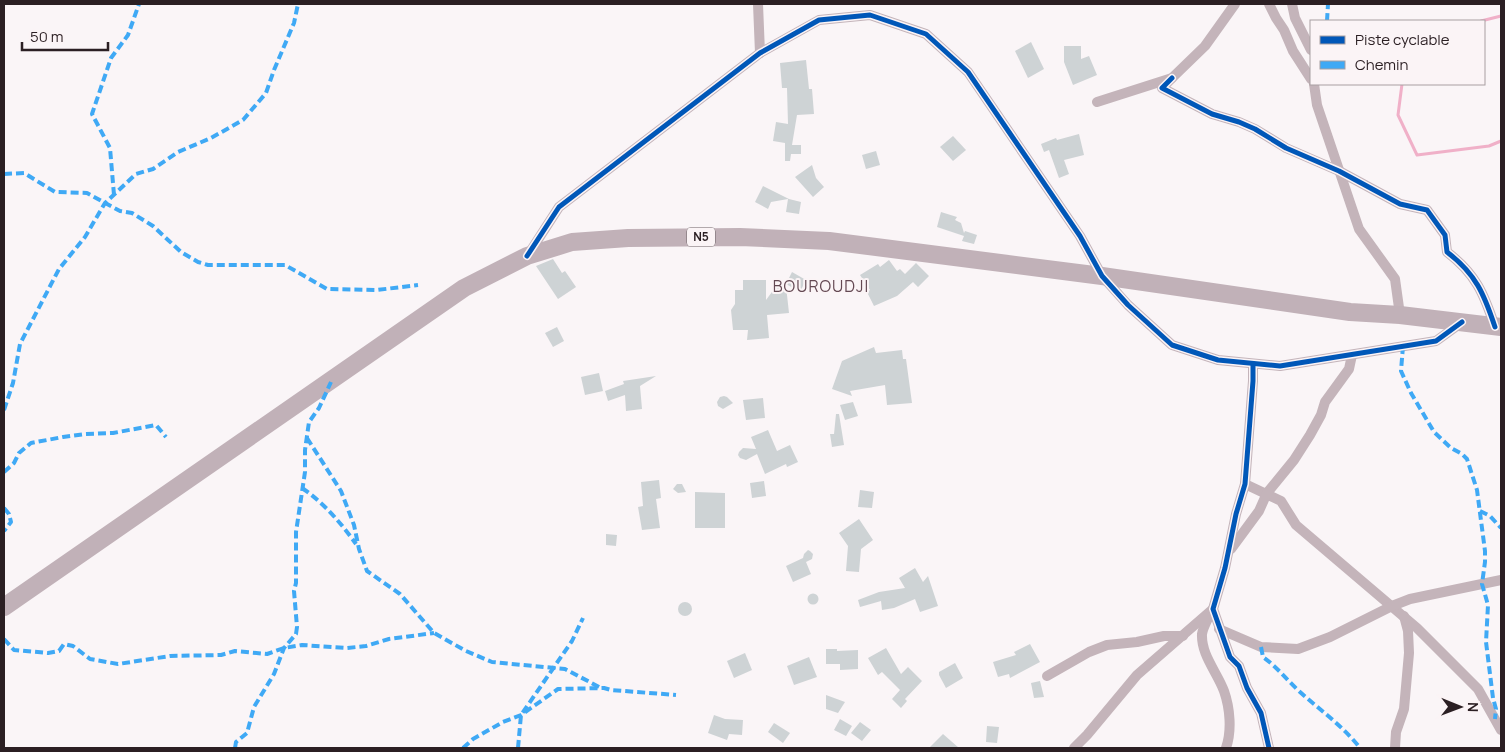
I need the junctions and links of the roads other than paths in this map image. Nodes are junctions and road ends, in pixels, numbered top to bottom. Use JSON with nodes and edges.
{"nodes":[{"id":1,"x":758,"y":4,"type":"edge"},
{"id":2,"x":1235,"y":4,"type":"edge"},
{"id":3,"x":1269,"y":4,"type":"edge"},
{"id":4,"x":1292,"y":4,"type":"edge"},
{"id":5,"x":1310,"y":48,"type":"edge"},
{"id":6,"x":760,"y":52,"type":"junction"},
{"id":7,"x":1310,"y":77,"type":"edge"},
{"id":8,"x":1172,"y":78,"type":"junction"},
{"id":9,"x":1314,"y":85,"type":"edge"},
{"id":10,"x":1097,"y":102,"type":"dead end"},
{"id":11,"x":1339,"y":171,"type":"junction"},
{"id":12,"x":527,"y":256,"type":"junction"},
{"id":13,"x":1102,"y":276,"type":"junction"},
{"id":14,"x":1400,"y":315,"type":"junction"},
{"id":15,"x":1462,"y":322,"type":"junction"},
{"id":16,"x":1498,"y":327,"type":"edge"},
{"id":17,"x":1352,"y":355,"type":"junction"},
{"id":18,"x":1253,"y":364,"type":"junction"},
{"id":19,"x":1244,"y":484,"type":"junction"},
{"id":20,"x":1267,"y":493,"type":"junction"},
{"id":21,"x":1228,"y":555,"type":"junction"},
{"id":22,"x":1501,"y":580,"type":"edge"},
{"id":23,"x":1392,"y":606,"type":"junction"},
{"id":24,"x":4,"y":607,"type":"edge"},
{"id":25,"x":1212,"y":609,"type":"junction"},
{"id":26,"x":1403,"y":615,"type":"junction"},
{"id":27,"x":1219,"y":629,"type":"junction"},
{"id":28,"x":1183,"y":636,"type":"junction"},
{"id":29,"x":1047,"y":676,"type":"dead end"},
{"id":30,"x":1501,"y":730,"type":"edge"},
{"id":31,"x":1074,"y":748,"type":"edge"},
{"id":32,"x":1226,"y":748,"type":"edge"},
{"id":33,"x":1270,"y":748,"type":"edge"},
{"id":34,"x":1395,"y":748,"type":"edge"}],
"edges":[{"from":1,"to":6,"type":"street"},
{"from":2,"to":8,"type":"street"},
{"from":3,"to":7,"type":"street"},
{"from":4,"to":5,"type":"street"},
{"from":6,"to":12,"type":"street"},
{"from":6,"to":13,"type":"street"},
{"from":8,"to":10,"type":"street"},
{"from":8,"to":11,"type":"street"},
{"from":9,"to":11,"type":"street"},
{"from":11,"to":14,"type":"street"},
{"from":11,"to":16,"type":"street"},
{"from":12,"to":13,"type":"highway","number":"N5"},
{"from":12,"to":24,"type":"highway","number":"N5"},
{"from":13,"to":14,"type":"highway","number":"N5"},
{"from":13,"to":18,"type":"street"},
{"from":14,"to":15,"type":"highway","number":"N5"},
{"from":15,"to":16,"type":"highway","number":"N5"},
{"from":15,"to":17,"type":"street"},
{"from":17,"to":18,"type":"street"},
{"from":17,"to":20,"type":"street"},
{"from":18,"to":19,"type":"street"},
{"from":19,"to":20,"type":"street"},
{"from":19,"to":21,"type":"street"},
{"from":20,"to":21,"type":"street"},
{"from":20,"to":23,"type":"street"},
{"from":21,"to":25,"type":"street"},
{"from":22,"to":23,"type":"street"},
{"from":23,"to":26,"type":"street"},
{"from":23,"to":27,"type":"street"},
{"from":25,"to":27,"type":"street"},
{"from":25,"to":28,"type":"street"},
{"from":25,"to":32,"type":"street"},
{"from":26,"to":30,"type":"street"},
{"from":26,"to":34,"type":"street"},
{"from":27,"to":33,"type":"street"},
{"from":28,"to":29,"type":"street"},
{"from":28,"to":31,"type":"street"}]}
